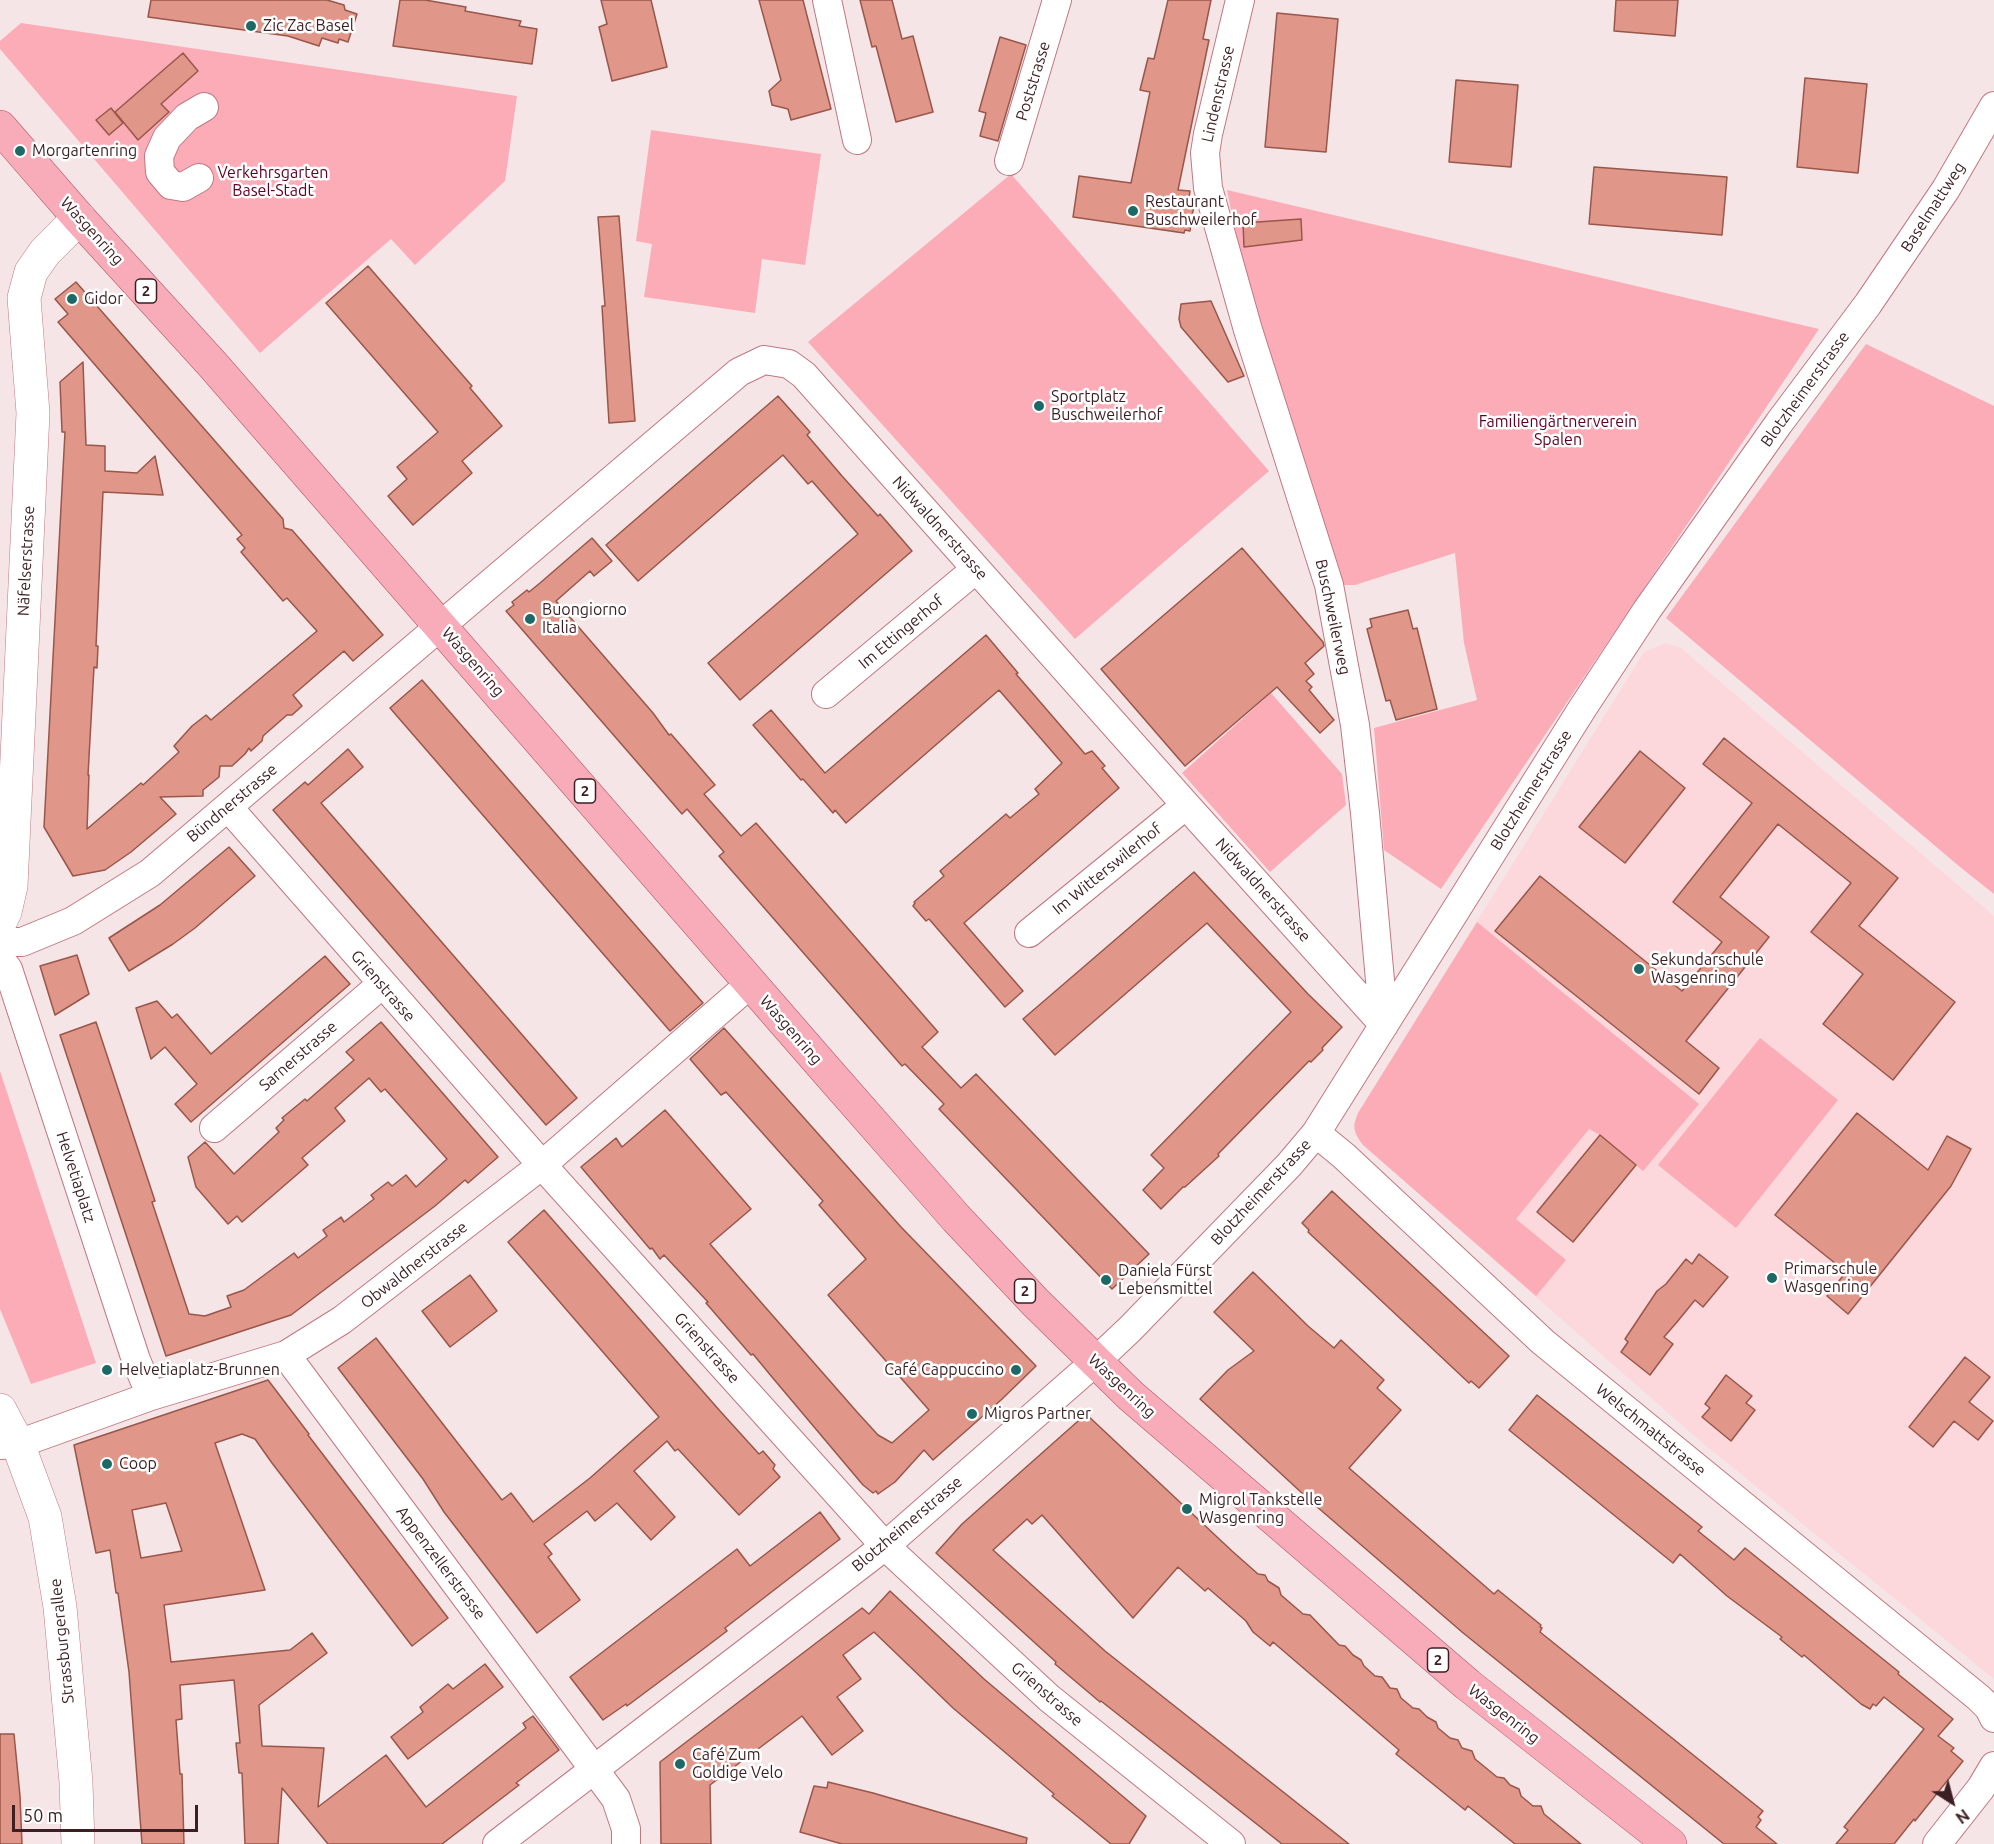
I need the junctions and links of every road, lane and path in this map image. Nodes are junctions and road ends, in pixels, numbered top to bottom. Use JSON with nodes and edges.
{"nodes":[{"id":1,"x":827,"y":0,"type":"edge"},
{"id":2,"x":1057,"y":0,"type":"edge"},
{"id":3,"x":1240,"y":0,"type":"edge"},
{"id":4,"x":1994,"y":106,"type":"edge"},
{"id":5,"x":204,"y":107,"type":"dead end"},
{"id":6,"x":0,"y":127,"type":"edge"},
{"id":7,"x":857,"y":140,"type":"dead end"},
{"id":8,"x":1009,"y":161,"type":"dead end"},
{"id":9,"x":200,"y":178,"type":"dead end"},
{"id":10,"x":1208,"y":188,"type":"joint"},
{"id":11,"x":79,"y":218,"type":"junction"},
{"id":12,"x":1868,"y":304,"type":"joint"},
{"id":13,"x":976,"y":569,"type":"junction"},
{"id":14,"x":442,"y":625,"type":"junction"},
{"id":15,"x":826,"y":694,"type":"dead end"},
{"id":16,"x":1186,"y":805,"type":"junction"},
{"id":17,"x":228,"y":807,"type":"junction"},
{"id":18,"x":0,"y":922,"type":"edge"},
{"id":19,"x":1029,"y":933,"type":"dead end"},
{"id":20,"x":0,"y":942,"type":"edge"},
{"id":21,"x":0,"y":959,"type":"edge"},
{"id":22,"x":751,"y":983,"type":"junction"},
{"id":23,"x":382,"y":984,"type":"junction"},
{"id":24,"x":1384,"y":1025,"type":"junction"},
{"id":25,"x":214,"y":1128,"type":"dead end"},
{"id":26,"x":1316,"y":1133,"type":"junction"},
{"id":27,"x":542,"y":1165,"type":"junction"},
{"id":28,"x":286,"y":1355,"type":"junction"},
{"id":29,"x":1095,"y":1362,"type":"junction"},
{"id":30,"x":151,"y":1396,"type":"junction"},
{"id":31,"x":0,"y":1410,"type":"edge"},
{"id":32,"x":9,"y":1444,"type":"edge"},
{"id":33,"x":885,"y":1546,"type":"junction"},
{"id":34,"x":1994,"y":1718,"type":"edge"},
{"id":35,"x":1994,"y":1766,"type":"edge"},
{"id":36,"x":596,"y":1770,"type":"junction"},
{"id":37,"x":1222,"y":1841,"type":"edge"},
{"id":38,"x":78,"y":1844,"type":"edge"},
{"id":39,"x":497,"y":1844,"type":"edge"},
{"id":40,"x":626,"y":1844,"type":"edge"},
{"id":41,"x":1670,"y":1844,"type":"edge"},
{"id":42,"x":1937,"y":1844,"type":"edge"}],
"edges":[{"from":1,"to":7,"type":"street"},
{"from":2,"to":8,"type":"street","name":"Poststrasse"},
{"from":3,"to":10,"type":"street","name":"Lindenstrasse"},
{"from":4,"to":12,"type":"street","name":"Baselmattweg"},
{"from":5,"to":9,"type":"street"},
{"from":6,"to":11,"type":"main road","name":"Wasgenring","number":"2"},
{"from":10,"to":24,"type":"street","name":"Buschweilerweg"},
{"from":11,"to":14,"type":"main road","name":"Wasgenring","number":"2"},
{"from":11,"to":18,"type":"street","name":"Näfelserstrasse"},
{"from":12,"to":24,"type":"street","name":"Blotzheimerstrasse"},
{"from":13,"to":14,"type":"street","name":"Nidwaldnerstrasse"},
{"from":13,"to":15,"type":"street","name":"Im Ettingerhof"},
{"from":13,"to":16,"type":"street","name":"Nidwaldnerstrasse"},
{"from":14,"to":17,"type":"street","name":"Bündnerstrasse"},
{"from":14,"to":22,"type":"main road","name":"Wasgenring","number":"2"},
{"from":16,"to":19,"type":"street","name":"Im Witterswilerhof"},
{"from":16,"to":24,"type":"street","name":"Nidwaldnerstrasse"},
{"from":17,"to":20,"type":"street","name":"Bündnerstrasse"},
{"from":17,"to":23,"type":"street","name":"Grienstrasse"},
{"from":21,"to":30,"type":"street","name":"Helvetiaplatz"},
{"from":22,"to":27,"type":"street","name":"Obwaldnerstrasse"},
{"from":22,"to":29,"type":"main road","name":"Wasgenring","number":"2"},
{"from":23,"to":25,"type":"street","name":"Sarnerstrasse"},
{"from":23,"to":27,"type":"street","name":"Grienstrasse"},
{"from":24,"to":26,"type":"street","name":"Blotzheimerstrasse"},
{"from":26,"to":29,"type":"street","name":"Blotzheimerstrasse"},
{"from":26,"to":34,"type":"street","name":"Welschmattstrasse"},
{"from":27,"to":28,"type":"street","name":"Obwaldnerstrasse"},
{"from":27,"to":33,"type":"street","name":"Grienstrasse"},
{"from":28,"to":30,"type":"street","name":"Obwaldnerstrasse"},
{"from":28,"to":36,"type":"street","name":"Appenzellerstrasse"},
{"from":29,"to":33,"type":"street","name":"Blotzheimerstrasse"},
{"from":29,"to":41,"type":"main road","name":"Wasgenring","number":"2"},
{"from":30,"to":32,"type":"street","name":"Obwaldnerstrasse"},
{"from":31,"to":32,"type":"street","name":"Strassburgerallee"},
{"from":32,"to":38,"type":"street","name":"Strassburgerallee"},
{"from":33,"to":36,"type":"street","name":"Blotzheimerstrasse"},
{"from":33,"to":37,"type":"street","name":"Grienstrasse"},
{"from":35,"to":42,"type":"street"},
{"from":36,"to":39,"type":"street","name":"Blotzheimerstrasse"},
{"from":36,"to":40,"type":"street","name":"Appenzellerstrasse"}]}
